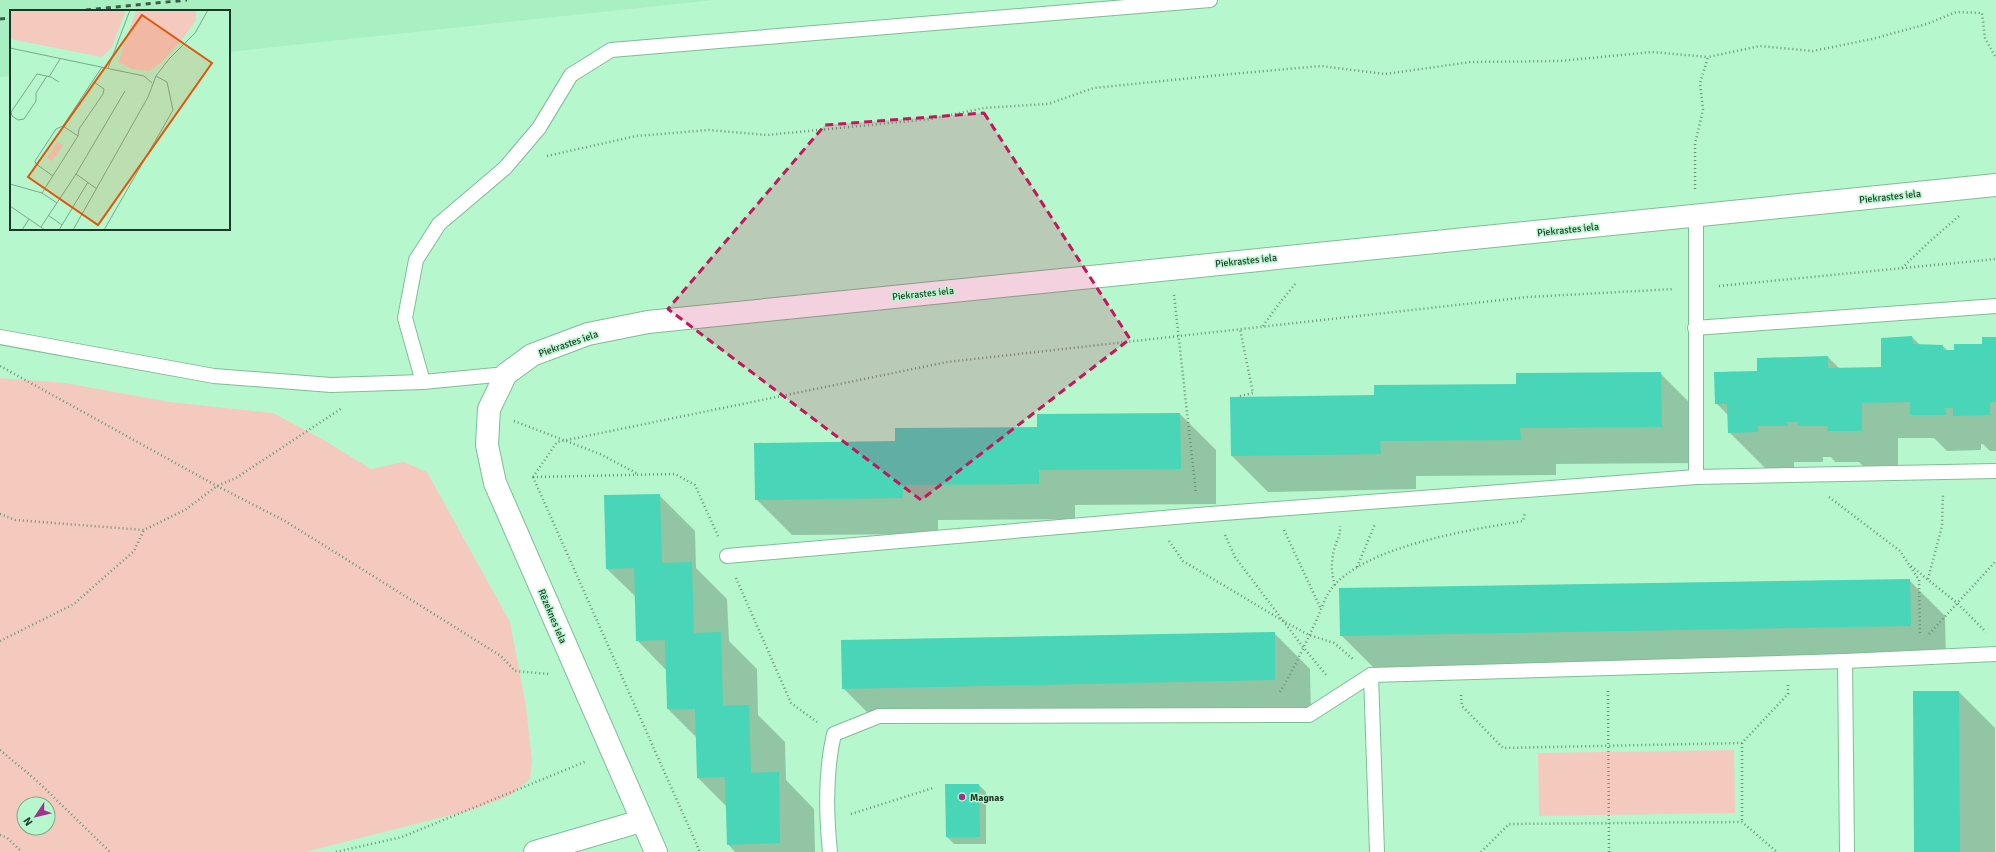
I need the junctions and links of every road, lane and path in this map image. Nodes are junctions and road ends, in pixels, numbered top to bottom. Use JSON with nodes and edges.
{"nodes":[{"id":1,"x":1210,"y":0,"type":"edge"},
{"id":2,"x":1708,"y":57,"type":"junction"},
{"id":3,"x":1996,"y":58,"type":"edge"},
{"id":4,"x":509,"y":164,"type":"junction"},
{"id":5,"x":1988,"y":186,"type":"edge"},
{"id":6,"x":1696,"y":216,"type":"junction"},
{"id":7,"x":1312,"y":254,"type":"junction"},
{"id":8,"x":1996,"y":259,"type":"edge"},
{"id":9,"x":1172,"y":268,"type":"junction"},
{"id":10,"x":1902,"y":268,"type":"junction"},
{"id":11,"x":1696,"y":288,"type":"junction"},
{"id":12,"x":1996,"y":306,"type":"edge"},
{"id":13,"x":1263,"y":327,"type":"junction"},
{"id":14,"x":1696,"y":328,"type":"junction"},
{"id":15,"x":1240,"y":329,"type":"junction"},
{"id":16,"x":1177,"y":336,"type":"junction"},
{"id":17,"x":0,"y":337,"type":"edge"},
{"id":18,"x":0,"y":366,"type":"edge"},
{"id":19,"x":506,"y":374,"type":"junction"},
{"id":20,"x":423,"y":382,"type":"junction"},
{"id":21,"x":379,"y":384,"type":"junction"},
{"id":22,"x":1240,"y":396,"type":"dead end"},
{"id":23,"x":489,"y":409,"type":"junction"},
{"id":24,"x":566,"y":440,"type":"junction"},
{"id":25,"x":1996,"y":471,"type":"edge"},
{"id":26,"x":1944,"y":472,"type":"junction"},
{"id":27,"x":638,"y":474,"type":"dead end"},
{"id":28,"x":1800,"y":475,"type":"junction"},
{"id":29,"x":1696,"y":477,"type":"junction"},
{"id":30,"x":217,"y":486,"type":"junction"},
{"id":31,"x":1531,"y":490,"type":"junction"},
{"id":32,"x":1384,"y":501,"type":"junction"},
{"id":33,"x":1337,"y":504,"type":"junction"},
{"id":34,"x":1276,"y":509,"type":"junction"},
{"id":35,"x":0,"y":514,"type":"edge"},
{"id":36,"x":1215,"y":514,"type":"junction"},
{"id":37,"x":1198,"y":515,"type":"junction"},
{"id":38,"x":1154,"y":519,"type":"junction"},
{"id":39,"x":144,"y":530,"type":"junction"},
{"id":40,"x":727,"y":556,"type":"dead end"},
{"id":41,"x":1996,"y":561,"type":"edge"},
{"id":42,"x":1908,"y":563,"type":"junction"},
{"id":43,"x":1356,"y":568,"type":"junction"},
{"id":44,"x":1928,"y":579,"type":"junction"},
{"id":45,"x":1335,"y":585,"type":"junction"},
{"id":46,"x":1957,"y":603,"type":"junction"},
{"id":47,"x":1321,"y":610,"type":"junction"},
{"id":48,"x":1284,"y":622,"type":"junction"},
{"id":49,"x":1309,"y":635,"type":"junction"},
{"id":50,"x":1991,"y":638,"type":"dead end"},
{"id":51,"x":0,"y":642,"type":"edge"},
{"id":52,"x":1920,"y":644,"type":"junction"},
{"id":53,"x":1303,"y":647,"type":"junction"},
{"id":54,"x":1996,"y":654,"type":"edge"},
{"id":55,"x":1907,"y":658,"type":"junction"},
{"id":56,"x":1845,"y":661,"type":"junction"},
{"id":57,"x":1789,"y":663,"type":"junction"},
{"id":58,"x":1607,"y":668,"type":"junction"},
{"id":59,"x":1459,"y":673,"type":"junction"},
{"id":60,"x":1371,"y":675,"type":"junction"},
{"id":61,"x":580,"y":678,"type":"junction"},
{"id":62,"x":1342,"y":694,"type":"junction"},
{"id":63,"x":1265,"y":715,"type":"junction"},
{"id":64,"x":1742,"y":743,"type":"junction"},
{"id":65,"x":1608,"y":746,"type":"junction"},
{"id":66,"x":0,"y":750,"type":"edge"},
{"id":67,"x":612,"y":751,"type":"junction"},
{"id":68,"x":933,"y":788,"type":"dead end"},
{"id":69,"x":642,"y":821,"type":"junction"},
{"id":70,"x":827,"y":822,"type":"junction"},
{"id":71,"x":1742,"y":822,"type":"junction"},
{"id":72,"x":1609,"y":823,"type":"junction"},
{"id":73,"x":0,"y":835,"type":"edge"},
{"id":74,"x":22,"y":852,"type":"edge"},
{"id":75,"x":110,"y":852,"type":"edge"},
{"id":76,"x":336,"y":852,"type":"edge"},
{"id":77,"x":535,"y":852,"type":"edge"},
{"id":78,"x":656,"y":852,"type":"edge"},
{"id":79,"x":700,"y":852,"type":"edge"},
{"id":80,"x":830,"y":852,"type":"edge"},
{"id":81,"x":1377,"y":852,"type":"edge"},
{"id":82,"x":1482,"y":852,"type":"edge"},
{"id":83,"x":1609,"y":852,"type":"edge"},
{"id":84,"x":1777,"y":852,"type":"edge"},
{"id":85,"x":1847,"y":852,"type":"edge"}],
"edges":[{"from":1,"to":4,"type":"lane"},
{"from":2,"to":3,"type":"path"},
{"from":2,"to":4,"type":"path"},
{"from":2,"to":6,"type":"path"},
{"from":4,"to":20,"type":"lane"},
{"from":5,"to":6,"type":"street","name":"Piekrastes iela"},
{"from":5,"to":10,"type":"path"},
{"from":6,"to":7,"type":"street","name":"Piekrastes iela"},
{"from":6,"to":11,"type":"lane"},
{"from":7,"to":9,"type":"street","name":"Piekrastes iela"},
{"from":7,"to":13,"type":"path"},
{"from":8,"to":10,"type":"path"},
{"from":9,"to":16,"type":"path"},
{"from":9,"to":19,"type":"street","name":"Piekrastes iela"},
{"from":10,"to":11,"type":"path"},
{"from":11,"to":13,"type":"path"},
{"from":11,"to":14,"type":"lane"},
{"from":12,"to":14,"type":"lane"},
{"from":13,"to":15,"type":"path"},
{"from":14,"to":29,"type":"lane"},
{"from":15,"to":16,"type":"path"},
{"from":15,"to":22,"type":"path"},
{"from":16,"to":24,"type":"path"},
{"from":16,"to":37,"type":"path"},
{"from":17,"to":21,"type":"lane"},
{"from":18,"to":30,"type":"path"},
{"from":19,"to":20,"type":"lane"},
{"from":19,"to":23,"type":"street","name":"Rēzeknes iela"},
{"from":20,"to":21,"type":"lane"},
{"from":21,"to":30,"type":"path"},
{"from":23,"to":24,"type":"path"},
{"from":23,"to":61,"type":"street","name":"Rēzeknes iela"},
{"from":24,"to":27,"type":"path"},
{"from":24,"to":79,"type":"path"},
{"from":25,"to":26,"type":"lane"},
{"from":26,"to":28,"type":"lane"},
{"from":26,"to":44,"type":"path"},
{"from":28,"to":29,"type":"lane"},
{"from":28,"to":42,"type":"path"},
{"from":29,"to":31,"type":"lane"},
{"from":30,"to":39,"type":"path"},
{"from":30,"to":61,"type":"path"},
{"from":31,"to":32,"type":"lane"},
{"from":31,"to":43,"type":"path"},
{"from":32,"to":33,"type":"lane"},
{"from":32,"to":43,"type":"path"},
{"from":33,"to":34,"type":"lane"},
{"from":33,"to":45,"type":"path"},
{"from":34,"to":36,"type":"lane"},
{"from":34,"to":47,"type":"path"},
{"from":35,"to":39,"type":"path"},
{"from":36,"to":37,"type":"lane"},
{"from":36,"to":48,"type":"path"},
{"from":37,"to":38,"type":"lane"},
{"from":38,"to":40,"type":"lane"},
{"from":38,"to":48,"type":"path"},
{"from":39,"to":51,"type":"path"},
{"from":41,"to":46,"type":"path"},
{"from":42,"to":44,"type":"path"},
{"from":42,"to":52,"type":"path"},
{"from":43,"to":45,"type":"path"},
{"from":44,"to":46,"type":"path"},
{"from":45,"to":47,"type":"path"},
{"from":46,"to":50,"type":"path"},
{"from":46,"to":52,"type":"path"},
{"from":47,"to":49,"type":"path"},
{"from":48,"to":49,"type":"path"},
{"from":48,"to":53,"type":"path"},
{"from":49,"to":53,"type":"path"},
{"from":49,"to":60,"type":"path"},
{"from":52,"to":55,"type":"path"},
{"from":53,"to":62,"type":"path"},
{"from":53,"to":63,"type":"path"},
{"from":54,"to":55,"type":"lane"},
{"from":55,"to":56,"type":"lane"},
{"from":56,"to":57,"type":"lane"},
{"from":56,"to":85,"type":"lane"},
{"from":57,"to":58,"type":"lane"},
{"from":57,"to":64,"type":"path"},
{"from":58,"to":59,"type":"lane"},
{"from":58,"to":65,"type":"path"},
{"from":59,"to":60,"type":"lane"},
{"from":59,"to":65,"type":"path"},
{"from":60,"to":62,"type":"lane"},
{"from":60,"to":81,"type":"lane"},
{"from":61,"to":67,"type":"street","name":"Rēzeknes iela"},
{"from":62,"to":63,"type":"lane"},
{"from":63,"to":70,"type":"lane"},
{"from":64,"to":65,"type":"path"},
{"from":64,"to":71,"type":"path"},
{"from":65,"to":72,"type":"path"},
{"from":66,"to":75,"type":"path"},
{"from":67,"to":69,"type":"street","name":"Rēzeknes iela"},
{"from":67,"to":76,"type":"path"},
{"from":68,"to":70,"type":"path"},
{"from":69,"to":77,"type":"street"},
{"from":69,"to":78,"type":"street","name":"Rēzeknes iela"},
{"from":70,"to":80,"type":"lane"},
{"from":71,"to":72,"type":"path"},
{"from":71,"to":84,"type":"path"},
{"from":72,"to":82,"type":"path"},
{"from":72,"to":83,"type":"path"},
{"from":73,"to":74,"type":"path"}]}
